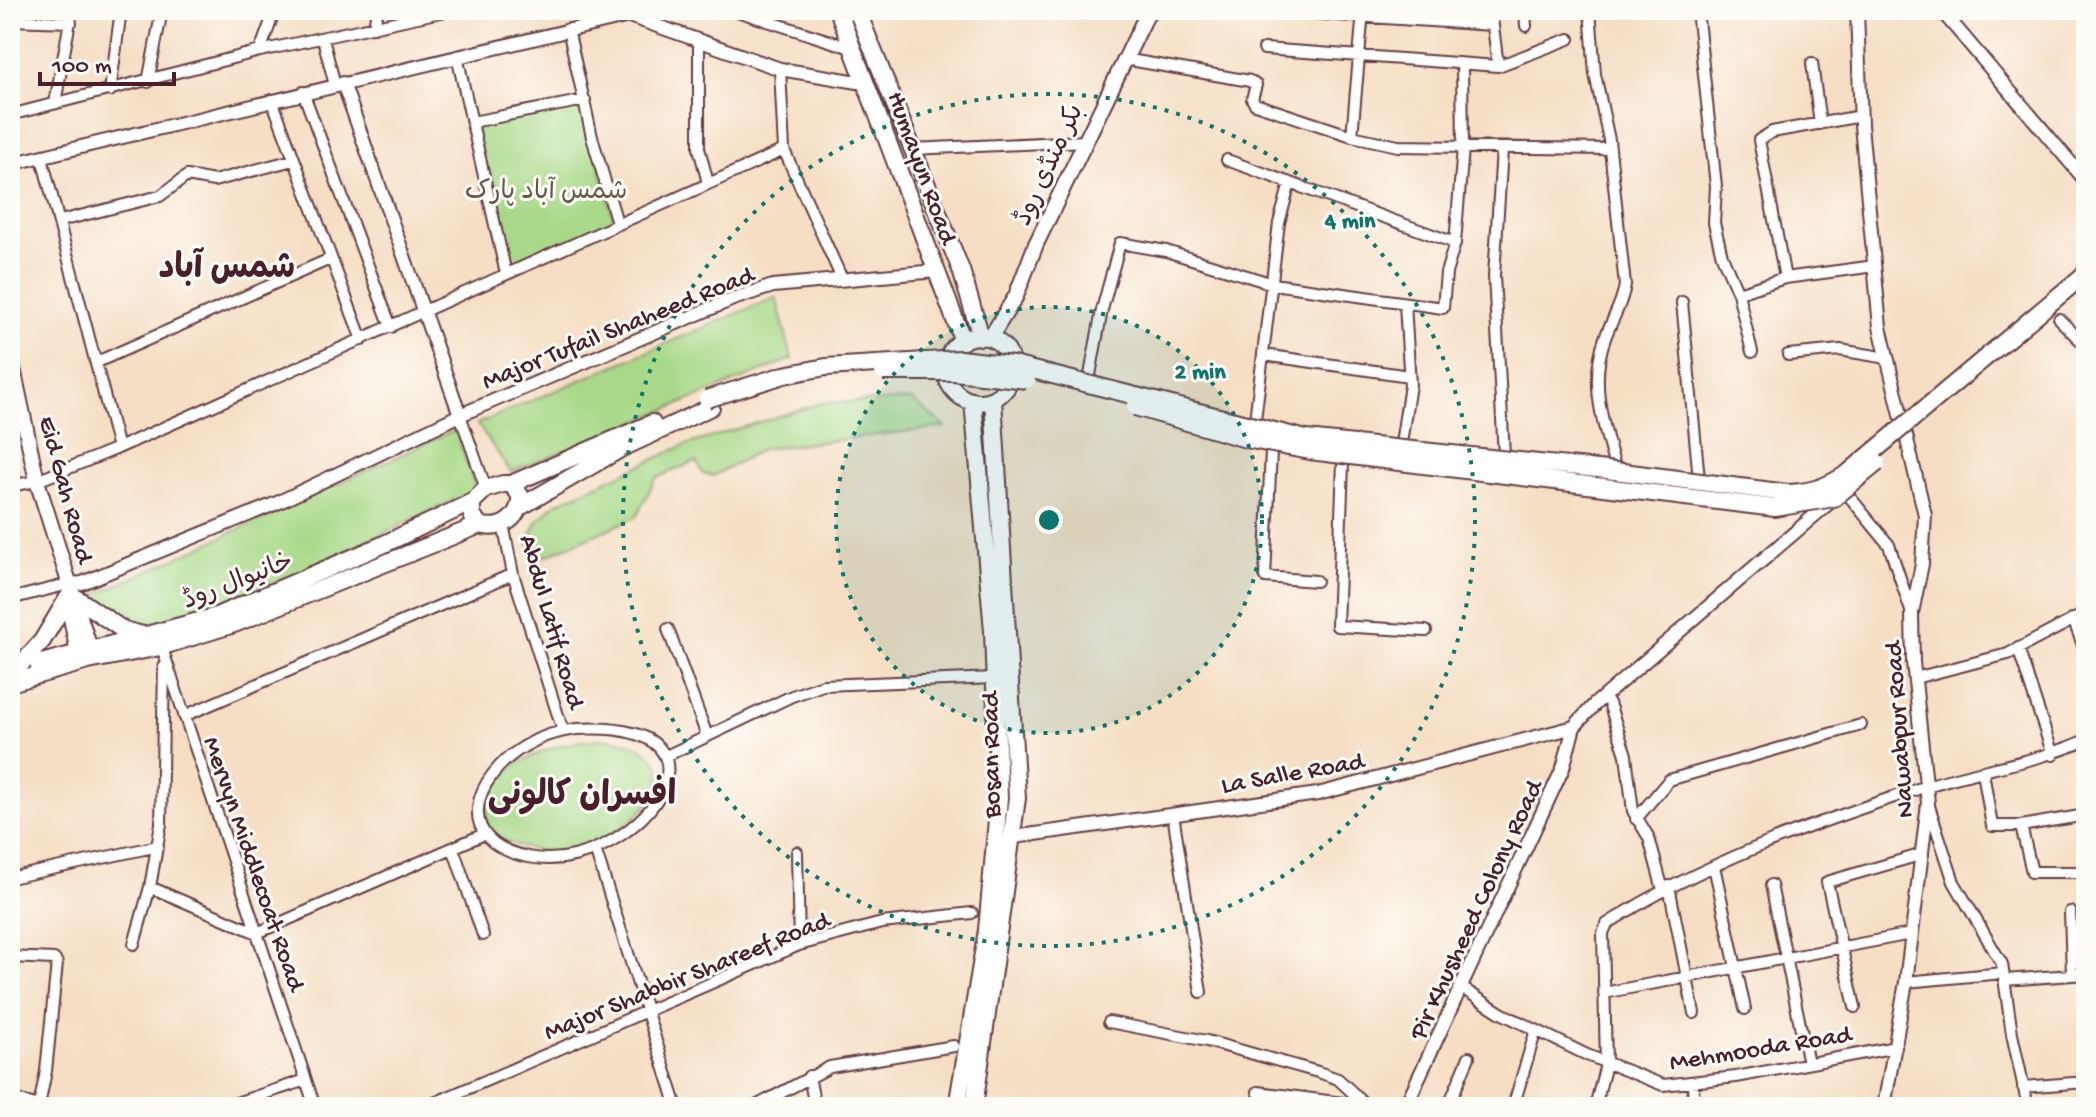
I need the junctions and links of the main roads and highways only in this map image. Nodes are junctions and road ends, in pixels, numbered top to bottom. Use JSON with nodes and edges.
{"nodes":[{"id":1,"x":837,"y":10,"type":"edge"},
{"id":2,"x":857,"y":10,"type":"edge"},
{"id":3,"x":1149,"y":10,"type":"edge"},
{"id":4,"x":936,"y":271,"type":"junction"},
{"id":5,"x":2086,"y":273,"type":"edge"},
{"id":6,"x":2086,"y":286,"type":"edge"},
{"id":7,"x":985,"y":338,"type":"junction"},
{"id":8,"x":963,"y":341,"type":"junction"},
{"id":9,"x":10,"y":354,"type":"edge"},
{"id":10,"x":993,"y":399,"type":"junction"},
{"id":11,"x":973,"y":401,"type":"junction"},
{"id":12,"x":709,"y":403,"type":"junction"},
{"id":13,"x":511,"y":484,"type":"junction"},
{"id":14,"x":472,"y":502,"type":"junction"},
{"id":15,"x":520,"y":507,"type":"junction"},
{"id":16,"x":480,"y":525,"type":"junction"},
{"id":17,"x":380,"y":546,"type":"junction"},
{"id":18,"x":387,"y":564,"type":"junction"},
{"id":19,"x":71,"y":591,"type":"junction"},
{"id":20,"x":157,"y":643,"type":"junction"},
{"id":21,"x":86,"y":656,"type":"junction"},
{"id":22,"x":11,"y":676,"type":"edge"},
{"id":23,"x":957,"y":1107,"type":"edge"},
{"id":24,"x":974,"y":1107,"type":"edge"}],
"edges":[{"from":1,"to":4,"type":"main road","name":"Humayun Road"},
{"from":1,"to":4,"type":"main road"},
{"from":2,"to":7,"type":"main road","name":"Humayun Road"},
{"from":3,"to":7,"type":"main road","name":"بکر منڈی روڈ"},
{"from":4,"to":8,"type":"main road","name":"Humayun Road"},
{"from":5,"to":12,"type":"main road","bridge":true},
{"from":6,"to":12,"type":"main road","bridge":true},
{"from":7,"to":8,"type":"main road"},
{"from":7,"to":10,"type":"main road"},
{"from":8,"to":11,"type":"main road"},
{"from":9,"to":19,"type":"main road","name":"Eid Gah Road"},
{"from":10,"to":11,"type":"main road"},
{"from":10,"to":24,"type":"main road","name":"Bosan Road"},
{"from":11,"to":23,"type":"main road","name":"Bosan Road"},
{"from":12,"to":13,"type":"main road"},
{"from":12,"to":15,"type":"main road"},
{"from":13,"to":14,"type":"main road"},
{"from":13,"to":15,"type":"main road"},
{"from":14,"to":16,"type":"main road"},
{"from":14,"to":17,"type":"main road","name":"خانیوال روڈ"},
{"from":15,"to":16,"type":"main road"},
{"from":16,"to":18,"type":"main road"},
{"from":17,"to":18,"type":"main road"},
{"from":17,"to":20,"type":"main road","name":"خانیوال روڈ"},
{"from":18,"to":20,"type":"main road"},
{"from":19,"to":20,"type":"main road"},
{"from":19,"to":21,"type":"main road","name":"Eid Gah Road"},
{"from":19,"to":22,"type":"main road"},
{"from":20,"to":21,"type":"main road","name":"خانیوال روڈ"},
{"from":21,"to":22,"type":"main road","name":"خانیوال روڈ"}]}
